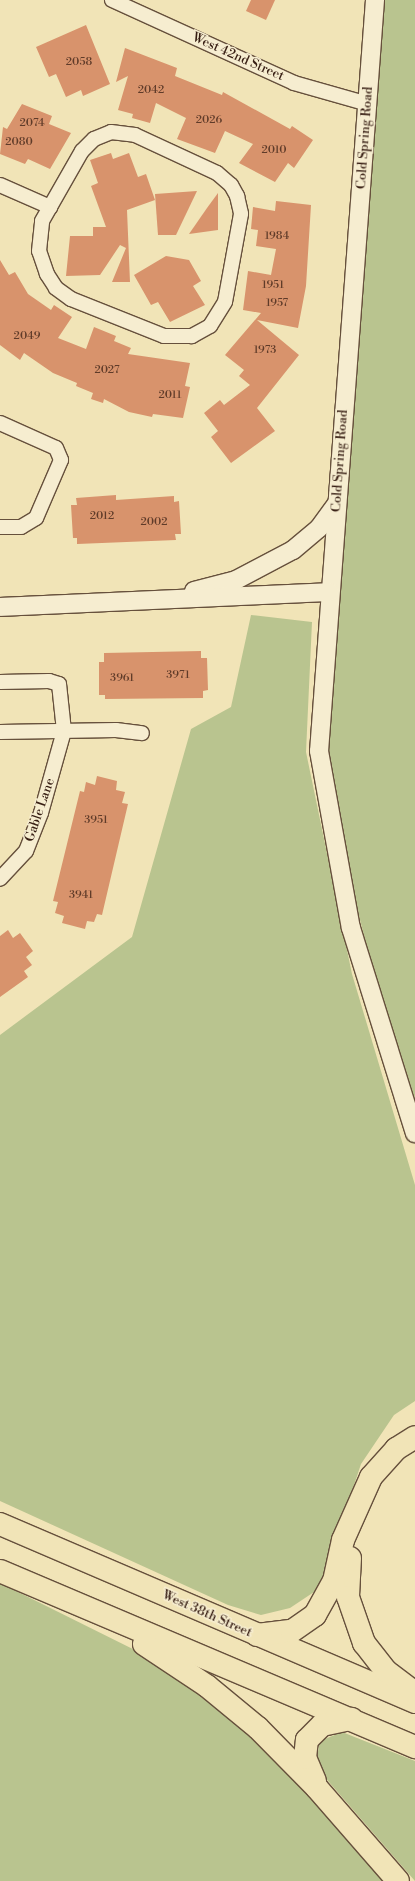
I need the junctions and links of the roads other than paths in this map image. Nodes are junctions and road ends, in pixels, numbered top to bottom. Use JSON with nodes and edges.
{"nodes":[{"id":1,"x":112,"y":0,"type":"edge"},
{"id":2,"x":375,"y":0,"type":"edge"},
{"id":3,"x":368,"y":104,"type":"junction"},
{"id":4,"x":0,"y":185,"type":"edge"},
{"id":5,"x":50,"y":207,"type":"junction"},
{"id":6,"x":0,"y":423,"type":"edge"},
{"id":7,"x":337,"y":502,"type":"junction"},
{"id":8,"x":0,"y":527,"type":"edge"},
{"id":9,"x":330,"y":592,"type":"junction"},
{"id":10,"x":161,"y":600,"type":"junction"},
{"id":11,"x":0,"y":607,"type":"edge"},
{"id":12,"x":0,"y":682,"type":"edge"},
{"id":13,"x":64,"y":731,"type":"junction"},
{"id":14,"x":0,"y":732,"type":"edge"},
{"id":15,"x":142,"y":733,"type":"dead end"},
{"id":16,"x":0,"y":879,"type":"edge"},
{"id":17,"x":415,"y":1133,"type":"edge"},
{"id":18,"x":415,"y":1437,"type":"edge"},
{"id":19,"x":361,"y":1496,"type":"junction"},
{"id":20,"x":0,"y":1524,"type":"edge"},
{"id":21,"x":0,"y":1571,"type":"edge"},
{"id":22,"x":59,"y":1597,"type":"junction"},
{"id":23,"x":256,"y":1635,"type":"junction"},
{"id":24,"x":415,"y":1693,"type":"edge"},
{"id":25,"x":415,"y":1702,"type":"edge"},
{"id":26,"x":351,"y":1719,"type":"junction"},
{"id":27,"x":415,"y":1747,"type":"edge"},
{"id":28,"x":317,"y":1788,"type":"junction"},
{"id":29,"x":398,"y":1881,"type":"edge"}],
"edges":[{"from":1,"to":3,"type":"street","name":"West 42nd Street"},
{"from":2,"to":3,"type":"street","name":"Cold Spring Road"},
{"from":3,"to":7,"type":"street","name":"Cold Spring Road"},
{"from":4,"to":5,"type":"street"},
{"from":5,"to":5,"type":"street"},
{"from":6,"to":8,"type":"street"},
{"from":7,"to":9,"type":"street","name":"Cold Spring Road"},
{"from":7,"to":10,"type":"street"},
{"from":9,"to":10,"type":"street"},
{"from":9,"to":17,"type":"street","name":"Cold Spring Road"},
{"from":10,"to":11,"type":"street"},
{"from":12,"to":13,"type":"street","name":"Gable Lane"},
{"from":13,"to":14,"type":"street"},
{"from":13,"to":15,"type":"street"},
{"from":13,"to":16,"type":"street","name":"Gable Lane"},
{"from":18,"to":19,"type":"main road"},
{"from":19,"to":23,"type":"main road"},
{"from":19,"to":24,"type":"main road"},
{"from":20,"to":23,"type":"main road","name":"West 38th Street"},
{"from":21,"to":22,"type":"main road"},
{"from":22,"to":26,"type":"main road"},
{"from":22,"to":28,"type":"main road"},
{"from":23,"to":25,"type":"main road","name":"West 38th Street"},
{"from":26,"to":27,"type":"main road"},
{"from":26,"to":28,"type":"main road"},
{"from":28,"to":29,"type":"main road"}]}
